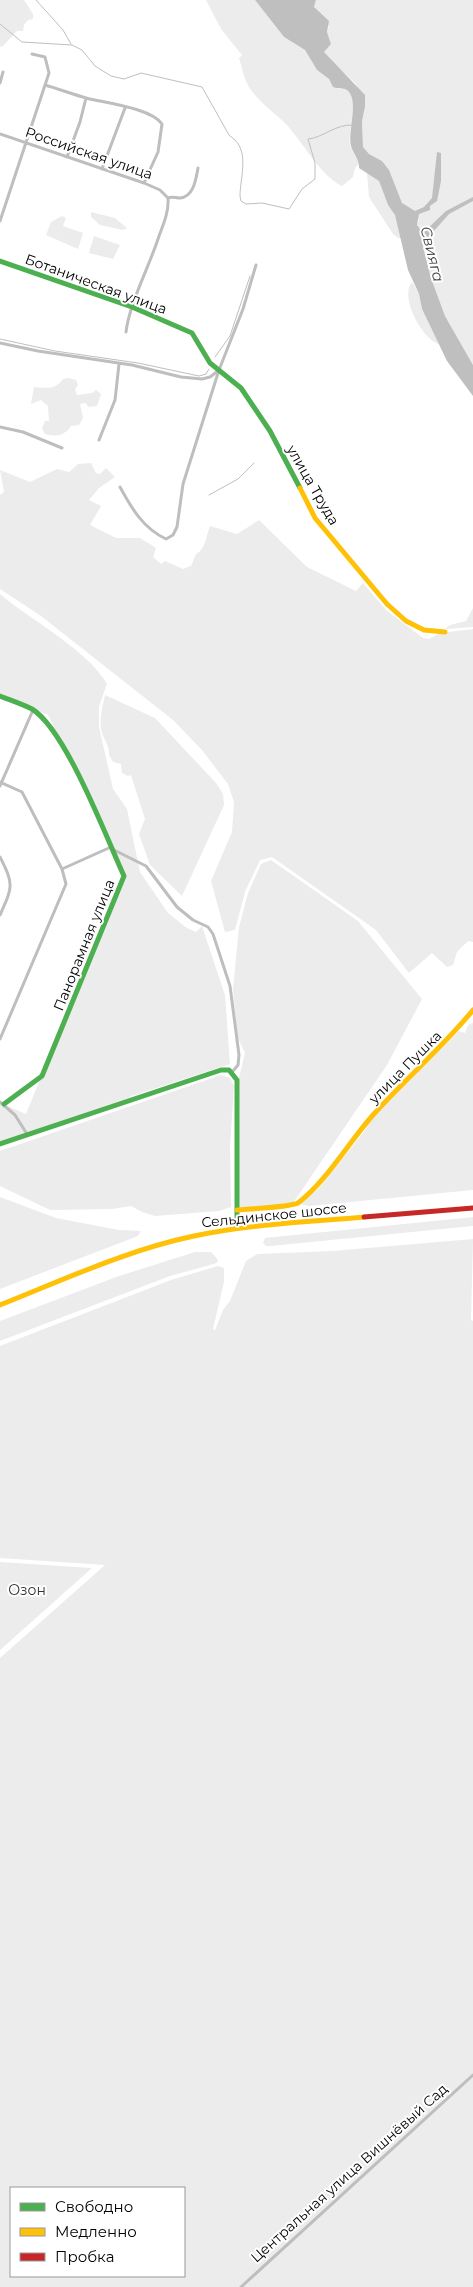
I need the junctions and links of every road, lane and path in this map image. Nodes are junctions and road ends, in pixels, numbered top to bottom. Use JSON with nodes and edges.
{"nodes":[{"id":1,"x":32,"y":54,"type":"dead end"},
{"id":2,"x":3,"y":72,"type":"dead end"},
{"id":3,"x":0,"y":83,"type":"edge"},
{"id":4,"x":45,"y":85,"type":"junction"},
{"id":5,"x":86,"y":98,"type":"junction"},
{"id":6,"x":125,"y":108,"type":"junction"},
{"id":7,"x":0,"y":134,"type":"edge"},
{"id":8,"x":27,"y":143,"type":"junction"},
{"id":9,"x":67,"y":157,"type":"junction"},
{"id":10,"x":198,"y":168,"type":"dead end"},
{"id":11,"x":102,"y":169,"type":"junction"},
{"id":12,"x":144,"y":183,"type":"junction"},
{"id":13,"x":168,"y":198,"type":"junction"},
{"id":14,"x":0,"y":221,"type":"edge"},
{"id":15,"x":0,"y":261,"type":"edge"},
{"id":16,"x":256,"y":265,"type":"dead end"},
{"id":17,"x":132,"y":307,"type":"junction"},
{"id":18,"x":184,"y":328,"type":"joint"},
{"id":19,"x":126,"y":332,"type":"dead end"},
{"id":20,"x":0,"y":344,"type":"edge"},
{"id":21,"x":119,"y":364,"type":"junction"},
{"id":22,"x":219,"y":370,"type":"junction"},
{"id":23,"x":0,"y":428,"type":"edge"},
{"id":24,"x":98,"y":440,"type":"dead end"},
{"id":25,"x":62,"y":448,"type":"dead end"},
{"id":26,"x":120,"y":487,"type":"dead end"},
{"id":27,"x":446,"y":632,"type":"dead end"},
{"id":28,"x":0,"y":696,"type":"edge"},
{"id":29,"x":33,"y":710,"type":"junction"},
{"id":30,"x":0,"y":784,"type":"edge"},
{"id":31,"x":113,"y":848,"type":"junction"},
{"id":32,"x":0,"y":857,"type":"edge"},
{"id":33,"x":62,"y":869,"type":"junction"},
{"id":34,"x":0,"y":915,"type":"edge"},
{"id":35,"x":473,"y":1010,"type":"edge"},
{"id":36,"x":0,"y":1039,"type":"edge"},
{"id":37,"x":233,"y":1071,"type":"junction"},
{"id":38,"x":2,"y":1103,"type":"edge"},
{"id":39,"x":27,"y":1134,"type":"junction"},
{"id":40,"x":0,"y":1144,"type":"edge"},
{"id":41,"x":473,"y":1208,"type":"edge"},
{"id":42,"x":236,"y":1210,"type":"junction"},
{"id":43,"x":237,"y":1228,"type":"junction"},
{"id":44,"x":0,"y":1305,"type":"edge"},
{"id":45,"x":473,"y":2075,"type":"edge"},
{"id":46,"x":241,"y":2287,"type":"edge"}],
"edges":[{"from":1,"to":4,"type":"street"},
{"from":2,"to":3,"type":"street"},
{"from":4,"to":5,"type":"street"},
{"from":4,"to":8,"type":"street"},
{"from":5,"to":6,"type":"street"},
{"from":5,"to":9,"type":"street"},
{"from":6,"to":11,"type":"street"},
{"from":6,"to":12,"type":"street"},
{"from":7,"to":8,"type":"street","name":"Российская улица"},
{"from":8,"to":9,"type":"street","name":"Российская улица"},
{"from":8,"to":14,"type":"street"},
{"from":9,"to":11,"type":"street","name":"Российская улица"},
{"from":10,"to":13,"type":"street"},
{"from":11,"to":12,"type":"street","name":"Российская улица"},
{"from":12,"to":13,"type":"street","name":"Российская улица"},
{"from":13,"to":17,"type":"street"},
{"from":15,"to":17,"type":"street","name":"Ботаническая улица"},
{"from":16,"to":22,"type":"street"},
{"from":17,"to":18,"type":"street","name":"Ботаническая улица"},
{"from":17,"to":19,"type":"street"},
{"from":18,"to":22,"type":"street","name":"улица Труда"},
{"from":20,"to":21,"type":"street"},
{"from":21,"to":22,"type":"street"},
{"from":21,"to":24,"type":"street"},
{"from":22,"to":26,"type":"street"},
{"from":22,"to":27,"type":"street","name":"улица Труда"},
{"from":23,"to":25,"type":"street"},
{"from":28,"to":29,"type":"street","name":"Панорамная улица"},
{"from":29,"to":30,"type":"street"},
{"from":29,"to":31,"type":"street","name":"Панорамная улица"},
{"from":30,"to":33,"type":"street"},
{"from":31,"to":33,"type":"street"},
{"from":31,"to":37,"type":"street"},
{"from":31,"to":38,"type":"street","name":"Панорамная улица"},
{"from":32,"to":34,"type":"street"},
{"from":33,"to":36,"type":"street"},
{"from":35,"to":42,"type":"street","name":"улица Пушка"},
{"from":37,"to":39,"type":"street"},
{"from":37,"to":42,"type":"street"},
{"from":38,"to":39,"type":"street"},
{"from":39,"to":40,"type":"street"},
{"from":41,"to":43,"type":"street","name":"Сельдинское шоссе"},
{"from":42,"to":43,"type":"street"},
{"from":43,"to":44,"type":"street","name":"Сельдинское шоссе"},
{"from":45,"to":46,"type":"street","name":"Центральная улица Вишнёвый Сад"}]}
